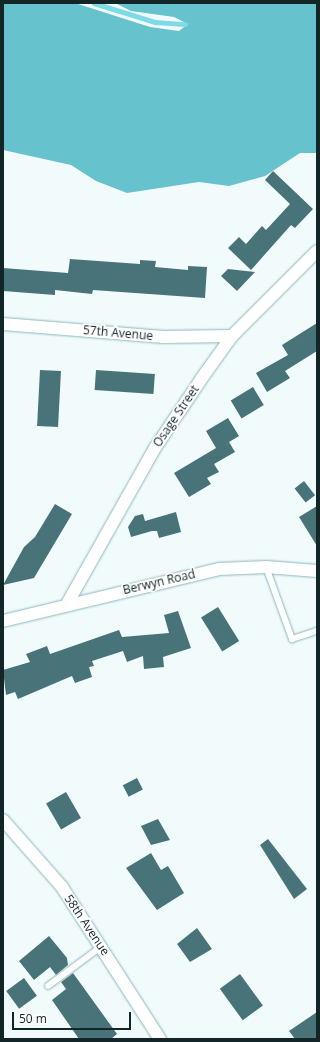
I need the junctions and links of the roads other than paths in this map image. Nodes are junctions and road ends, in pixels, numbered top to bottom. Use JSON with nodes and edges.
{"nodes":[{"id":1,"x":317,"y":251,"type":"edge"},
{"id":2,"x":3,"y":324,"type":"edge"},
{"id":3,"x":232,"y":336,"type":"junction"},
{"id":4,"x":266,"y":567,"type":"junction"},
{"id":5,"x":317,"y":571,"type":"edge"},
{"id":6,"x":67,"y":604,"type":"junction"},
{"id":7,"x":3,"y":621,"type":"edge"},
{"id":8,"x":317,"y":631,"type":"edge"},
{"id":9,"x":3,"y":820,"type":"edge"},
{"id":10,"x":102,"y":946,"type":"junction"},
{"id":11,"x":48,"y":986,"type":"dead end"},
{"id":12,"x":160,"y":1039,"type":"edge"}],
"edges":[{"from":1,"to":3,"type":"street","name":"Osage Street"},
{"from":2,"to":3,"type":"street","name":"57th Avenue"},
{"from":3,"to":6,"type":"street","name":"Osage Street"},
{"from":4,"to":5,"type":"street","name":"Berwyn Road"},
{"from":4,"to":6,"type":"street","name":"Berwyn Road"},
{"from":4,"to":8,"type":"lane"},
{"from":6,"to":7,"type":"street","name":"Berwyn Road"},
{"from":9,"to":10,"type":"street","name":"58th Avenue"},
{"from":10,"to":11,"type":"lane"},
{"from":10,"to":12,"type":"street","name":"58th Avenue"}]}
